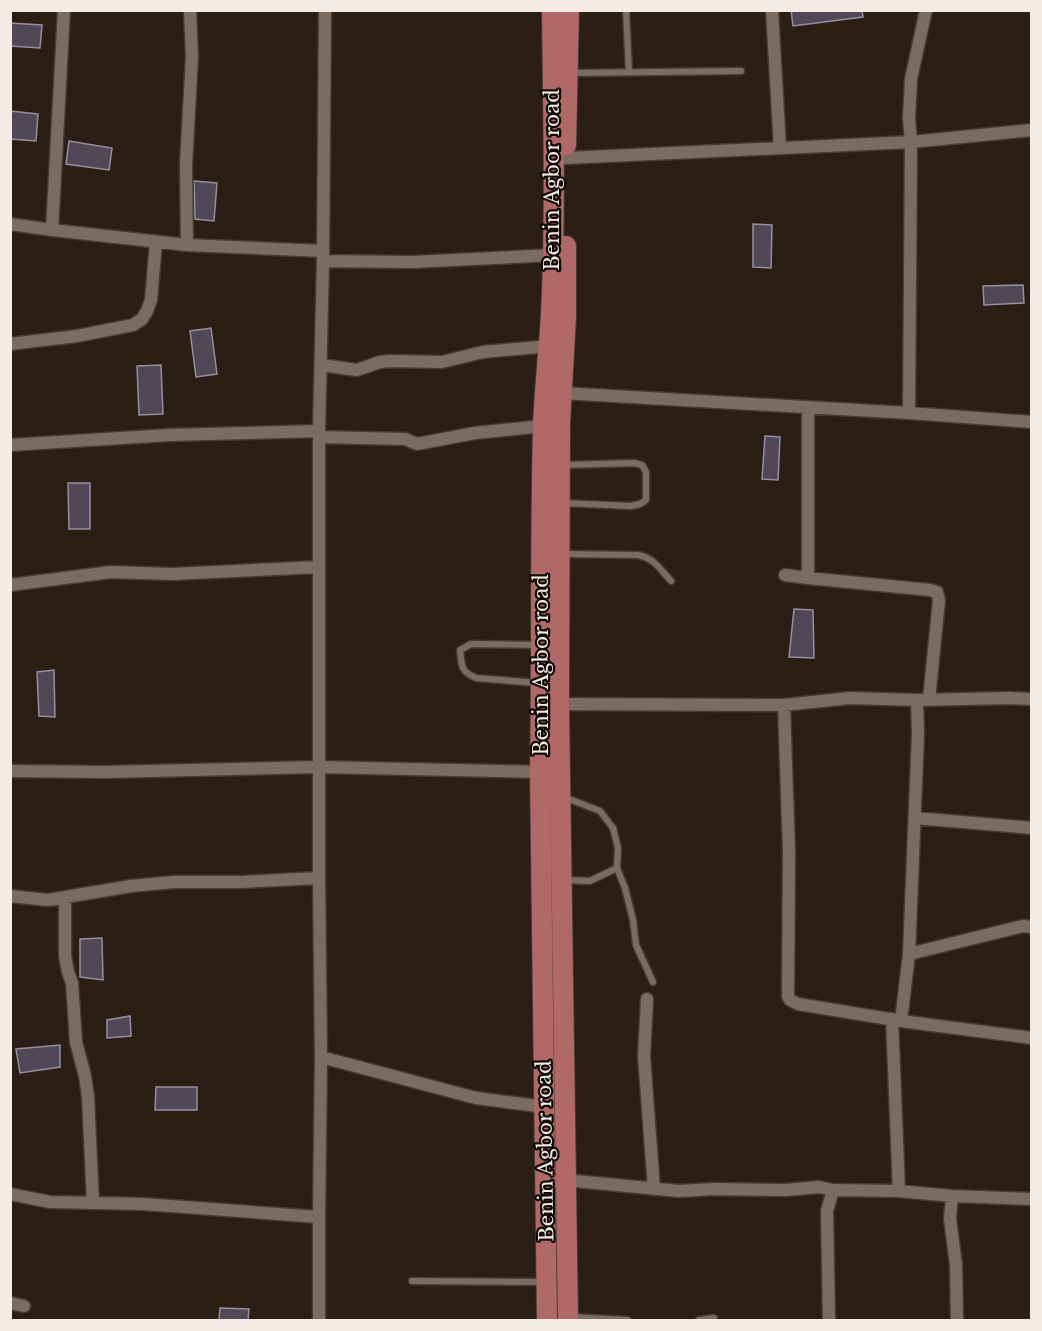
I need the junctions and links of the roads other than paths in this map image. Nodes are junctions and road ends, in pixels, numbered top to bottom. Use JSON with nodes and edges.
{"nodes":[{"id":1,"x":64,"y":10,"type":"edge"},
{"id":2,"x":190,"y":10,"type":"edge"},
{"id":3,"x":325,"y":10,"type":"edge"},
{"id":4,"x":552,"y":10,"type":"edge"},
{"id":5,"x":569,"y":10,"type":"edge"},
{"id":6,"x":626,"y":10,"type":"edge"},
{"id":7,"x":772,"y":10,"type":"edge"},
{"id":8,"x":926,"y":10,"type":"edge"},
{"id":9,"x":741,"y":71,"type":"dead end"},
{"id":10,"x":629,"y":72,"type":"junction"},
{"id":11,"x":567,"y":73,"type":"junction"},
{"id":12,"x":1032,"y":130,"type":"edge"},
{"id":13,"x":910,"y":142,"type":"junction"},
{"id":14,"x":780,"y":148,"type":"junction"},
{"id":15,"x":566,"y":158,"type":"junction"},
{"id":16,"x":10,"y":224,"type":"edge"},
{"id":17,"x":51,"y":230,"type":"junction"},
{"id":18,"x":156,"y":242,"type":"junction"},
{"id":19,"x":187,"y":245,"type":"junction"},
{"id":20,"x":553,"y":255,"type":"junction"},
{"id":21,"x":323,"y":256,"type":"junction"},
{"id":22,"x":10,"y":344,"type":"edge"},
{"id":23,"x":549,"y":346,"type":"junction"},
{"id":24,"x":321,"y":365,"type":"junction"},
{"id":25,"x":562,"y":393,"type":"junction"},
{"id":26,"x":808,"y":408,"type":"junction"},
{"id":27,"x":909,"y":413,"type":"junction"},
{"id":28,"x":1032,"y":422,"type":"edge"},
{"id":29,"x":543,"y":426,"type":"junction"},
{"id":30,"x":319,"y":434,"type":"junction"},
{"id":31,"x":10,"y":445,"type":"edge"},
{"id":32,"x":560,"y":465,"type":"junction"},
{"id":33,"x":560,"y":503,"type":"junction"},
{"id":34,"x":560,"y":554,"type":"junction"},
{"id":35,"x":319,"y":567,"type":"junction"},
{"id":36,"x":785,"y":575,"type":"dead end"},
{"id":37,"x":808,"y":578,"type":"junction"},
{"id":38,"x":671,"y":581,"type":"dead end"},
{"id":39,"x":10,"y":585,"type":"edge"},
{"id":40,"x":541,"y":645,"type":"junction"},
{"id":41,"x":542,"y":684,"type":"junction"},
{"id":42,"x":923,"y":699,"type":"junction"},
{"id":43,"x":1032,"y":699,"type":"edge"},
{"id":44,"x":559,"y":704,"type":"junction"},
{"id":45,"x":784,"y":705,"type":"junction"},
{"id":46,"x":319,"y":767,"type":"junction"},
{"id":47,"x":10,"y":771,"type":"edge"},
{"id":48,"x":540,"y":772,"type":"junction"},
{"id":49,"x":560,"y":795,"type":"junction"},
{"id":50,"x":915,"y":818,"type":"junction"},
{"id":51,"x":1032,"y":828,"type":"edge"},
{"id":52,"x":617,"y":868,"type":"junction"},
{"id":53,"x":319,"y":878,"type":"junction"},
{"id":54,"x":561,"y":880,"type":"junction"},
{"id":55,"x":10,"y":896,"type":"edge"},
{"id":56,"x":65,"y":897,"type":"junction"},
{"id":57,"x":1032,"y":927,"type":"edge"},
{"id":58,"x":909,"y":954,"type":"junction"},
{"id":59,"x":653,"y":982,"type":"dead end"},
{"id":60,"x":647,"y":999,"type":"dead end"},
{"id":61,"x":896,"y":1020,"type":"junction"},
{"id":62,"x":1032,"y":1038,"type":"edge"},
{"id":63,"x":321,"y":1057,"type":"junction"},
{"id":64,"x":545,"y":1107,"type":"junction"},
{"id":65,"x":555,"y":1181,"type":"junction"},
{"id":66,"x":654,"y":1189,"type":"junction"},
{"id":67,"x":832,"y":1190,"type":"junction"},
{"id":68,"x":899,"y":1191,"type":"junction"},
{"id":69,"x":10,"y":1194,"type":"edge"},
{"id":70,"x":952,"y":1196,"type":"junction"},
{"id":71,"x":1032,"y":1199,"type":"edge"},
{"id":72,"x":93,"y":1203,"type":"junction"},
{"id":73,"x":319,"y":1217,"type":"junction"},
{"id":74,"x":412,"y":1281,"type":"dead end"},
{"id":75,"x":546,"y":1282,"type":"junction"},
{"id":76,"x":10,"y":1303,"type":"edge"},
{"id":77,"x":24,"y":1306,"type":"dead end"},
{"id":78,"x":568,"y":1318,"type":"edge"},
{"id":79,"x":714,"y":1318,"type":"dead end"},
{"id":80,"x":319,"y":1320,"type":"edge"},
{"id":81,"x":547,"y":1320,"type":"edge"},
{"id":82,"x":628,"y":1320,"type":"edge"},
{"id":83,"x":699,"y":1320,"type":"edge"},
{"id":84,"x":829,"y":1320,"type":"edge"},
{"id":85,"x":957,"y":1320,"type":"edge"}],
"edges":[{"from":1,"to":17,"type":"street"},
{"from":2,"to":19,"type":"street"},
{"from":3,"to":21,"type":"street"},
{"from":4,"to":20,"type":"highway","name":"Benin Agbor road"},
{"from":5,"to":11,"type":"highway","name":"Benin Agbor road"},
{"from":6,"to":10,"type":"lane"},
{"from":7,"to":14,"type":"street"},
{"from":8,"to":13,"type":"street"},
{"from":9,"to":10,"type":"lane"},
{"from":10,"to":11,"type":"lane"},
{"from":11,"to":15,"type":"highway","name":"Benin Agbor road"},
{"from":12,"to":13,"type":"street"},
{"from":13,"to":14,"type":"street"},
{"from":13,"to":27,"type":"street"},
{"from":14,"to":15,"type":"street"},
{"from":15,"to":25,"type":"highway","name":"Benin Agbor road"},
{"from":16,"to":17,"type":"street"},
{"from":17,"to":18,"type":"street"},
{"from":18,"to":19,"type":"street"},
{"from":18,"to":22,"type":"street"},
{"from":19,"to":21,"type":"street"},
{"from":20,"to":21,"type":"street"},
{"from":20,"to":23,"type":"highway","name":"Benin Agbor road"},
{"from":21,"to":24,"type":"street"},
{"from":23,"to":24,"type":"street"},
{"from":23,"to":29,"type":"highway","name":"Benin Agbor road"},
{"from":24,"to":30,"type":"street"},
{"from":25,"to":26,"type":"street"},
{"from":25,"to":32,"type":"highway","name":"Benin Agbor road"},
{"from":26,"to":27,"type":"street"},
{"from":26,"to":37,"type":"street"},
{"from":27,"to":28,"type":"street"},
{"from":29,"to":30,"type":"street"},
{"from":29,"to":40,"type":"highway","name":"Benin Agbor road"},
{"from":30,"to":31,"type":"street"},
{"from":30,"to":35,"type":"street"},
{"from":32,"to":33,"type":"highway","name":"Benin Agbor road"},
{"from":32,"to":33,"type":"lane"},
{"from":33,"to":34,"type":"highway","name":"Benin Agbor road"},
{"from":34,"to":38,"type":"lane"},
{"from":34,"to":44,"type":"highway","name":"Benin Agbor road"},
{"from":35,"to":39,"type":"street"},
{"from":35,"to":46,"type":"street"},
{"from":36,"to":37,"type":"street"},
{"from":37,"to":42,"type":"street"},
{"from":40,"to":41,"type":"highway","name":"Benin Agbor road"},
{"from":40,"to":41,"type":"lane"},
{"from":41,"to":48,"type":"highway","name":"Benin Agbor road"},
{"from":42,"to":43,"type":"street"},
{"from":42,"to":45,"type":"street"},
{"from":42,"to":50,"type":"street"},
{"from":44,"to":45,"type":"street"},
{"from":44,"to":49,"type":"highway","name":"Benin Agbor road"},
{"from":45,"to":61,"type":"street"},
{"from":46,"to":47,"type":"street"},
{"from":46,"to":48,"type":"street"},
{"from":46,"to":53,"type":"street"},
{"from":48,"to":64,"type":"highway","name":"Benin Agbor road"},
{"from":49,"to":52,"type":"lane"},
{"from":49,"to":54,"type":"highway","name":"Benin Agbor road"},
{"from":50,"to":51,"type":"street"},
{"from":50,"to":58,"type":"street"},
{"from":52,"to":54,"type":"lane"},
{"from":52,"to":59,"type":"lane"},
{"from":53,"to":56,"type":"street"},
{"from":53,"to":63,"type":"street"},
{"from":54,"to":65,"type":"highway","name":"Benin Agbor road"},
{"from":55,"to":56,"type":"street"},
{"from":56,"to":72,"type":"street"},
{"from":57,"to":58,"type":"street"},
{"from":58,"to":61,"type":"street"},
{"from":60,"to":66,"type":"street"},
{"from":61,"to":62,"type":"street"},
{"from":61,"to":68,"type":"street"},
{"from":63,"to":64,"type":"street"},
{"from":63,"to":73,"type":"street"},
{"from":64,"to":65,"type":"highway","name":"Benin Agbor road"},
{"from":65,"to":66,"type":"street"},
{"from":65,"to":75,"type":"highway","name":"Benin Agbor road"},
{"from":65,"to":78,"type":"highway","name":"Benin Agbor road"},
{"from":66,"to":67,"type":"street"},
{"from":67,"to":68,"type":"street"},
{"from":67,"to":84,"type":"street"},
{"from":68,"to":70,"type":"street"},
{"from":69,"to":72,"type":"street"},
{"from":70,"to":71,"type":"street"},
{"from":70,"to":85,"type":"street"},
{"from":72,"to":73,"type":"street"},
{"from":73,"to":80,"type":"street"},
{"from":74,"to":75,"type":"lane"},
{"from":75,"to":81,"type":"highway","name":"Benin Agbor road"},
{"from":76,"to":77,"type":"street"},
{"from":78,"to":82,"type":"lane"},
{"from":79,"to":83,"type":"lane"}]}
